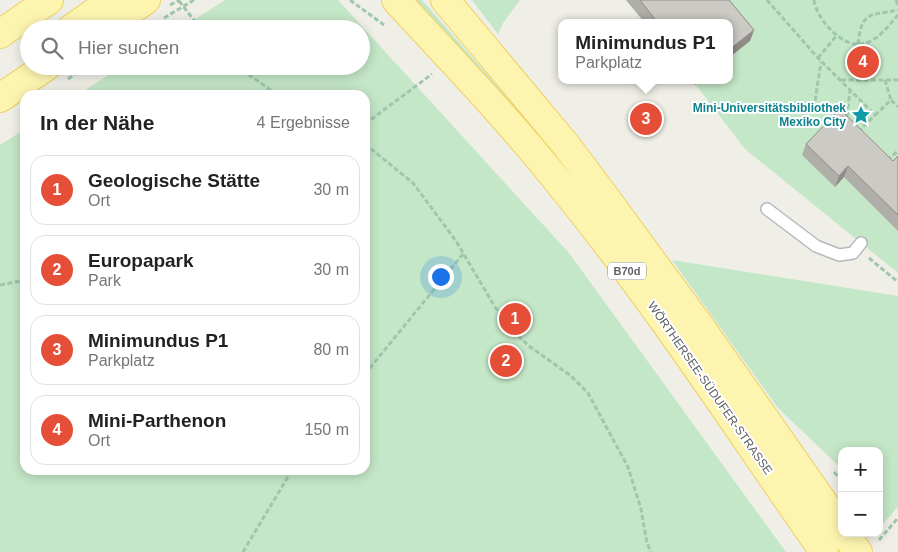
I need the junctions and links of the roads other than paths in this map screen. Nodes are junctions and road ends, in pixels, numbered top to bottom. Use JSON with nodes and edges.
{"nodes":[{"id":1,"x":30,"y":0,"type":"edge"},
{"id":2,"x":49,"y":0,"type":"edge"},
{"id":3,"x":112,"y":0,"type":"edge"},
{"id":4,"x":445,"y":0,"type":"edge"},
{"id":5,"x":460,"y":0,"type":"edge"},
{"id":6,"x":154,"y":10,"type":"edge"},
{"id":7,"x":395,"y":10,"type":"edge"},
{"id":8,"x":20,"y":20,"type":"edge"},
{"id":9,"x":20,"y":20,"type":"edge"},
{"id":10,"x":84,"y":20,"type":"edge"},
{"id":11,"x":127,"y":20,"type":"edge"},
{"id":12,"x":0,"y":26,"type":"edge"},
{"id":13,"x":0,"y":34,"type":"edge"},
{"id":14,"x":20,"y":64,"type":"edge"},
{"id":15,"x":34,"y":75,"type":"edge"},
{"id":16,"x":0,"y":78,"type":"edge"},
{"id":17,"x":0,"y":98,"type":"edge"},
{"id":18,"x":566,"y":145,"type":"junction"},
{"id":19,"x":767,"y":209,"type":"dead end"},
{"id":20,"x":859,"y":246,"type":"road end"},
{"id":21,"x":855,"y":541,"type":"edge"},
{"id":22,"x":824,"y":552,"type":"edge"}],
"edges":[{"from":1,"to":12,"type":"main road"},
{"from":2,"to":8,"type":"main road"},
{"from":3,"to":10,"type":"main road"},
{"from":4,"to":18,"type":"main road","name":"WÖRTHERSEE-SÜDUFER-STRASSE","number":"B70d"},
{"from":5,"to":18,"type":"main road"},
{"from":6,"to":11,"type":"main road"},
{"from":7,"to":22,"type":"main road","name":"WÖRTHERSEE-SÜDUFER-STRASSE","number":"B70d"},
{"from":9,"to":13,"type":"main road"},
{"from":14,"to":16,"type":"main road"},
{"from":15,"to":17,"type":"main road"},
{"from":18,"to":21,"type":"main road","name":"WÖRTHERSEE-SÜDUFER-STRASSE","number":"B70d"},
{"from":19,"to":20,"type":"lane"}]}
